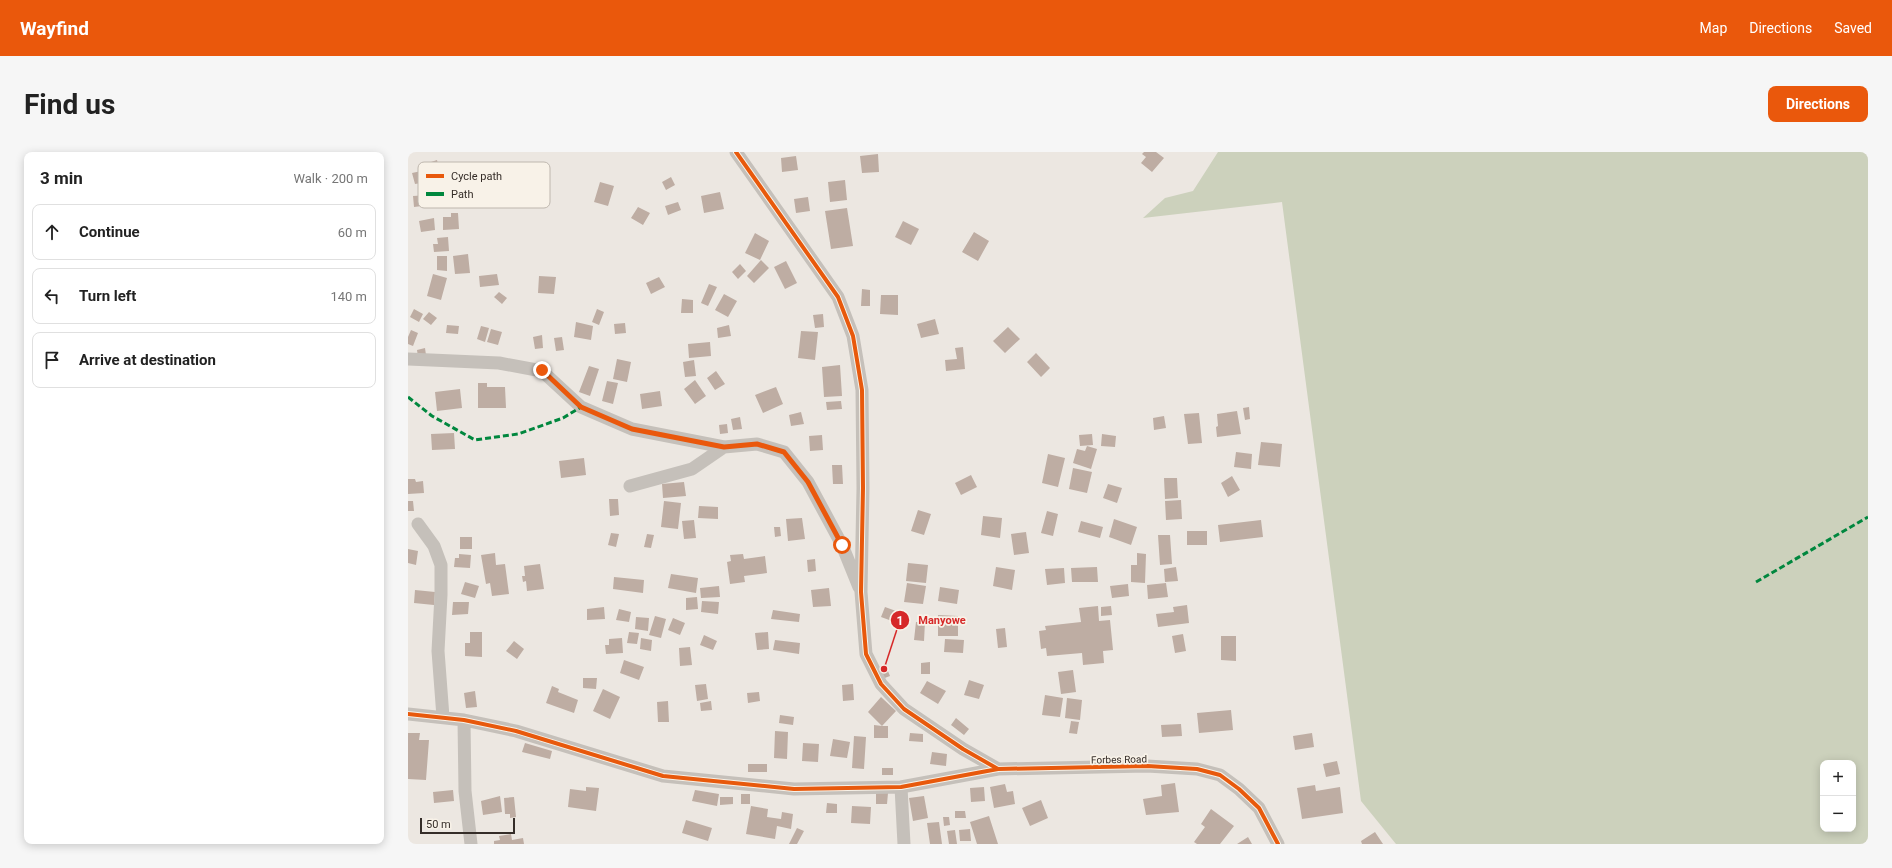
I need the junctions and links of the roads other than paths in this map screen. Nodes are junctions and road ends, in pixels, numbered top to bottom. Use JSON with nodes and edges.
{"nodes":[{"id":1,"x":736,"y":152,"type":"edge"},
{"id":2,"x":408,"y":359,"type":"edge"},
{"id":3,"x":724,"y":447,"type":"junction"},
{"id":4,"x":630,"y":486,"type":"dead end"},
{"id":5,"x":418,"y":524,"type":"dead end"},
{"id":6,"x":861,"y":592,"type":"junction"},
{"id":7,"x":408,"y":714,"type":"edge"},
{"id":8,"x":443,"y":717,"type":"junction"},
{"id":9,"x":464,"y":720,"type":"junction"},
{"id":10,"x":998,"y":769,"type":"junction"},
{"id":11,"x":901,"y":787,"type":"junction"},
{"id":12,"x":471,"y":844,"type":"edge"},
{"id":13,"x":904,"y":844,"type":"edge"},
{"id":14,"x":1278,"y":844,"type":"edge"}],
"edges":[{"from":1,"to":6,"type":"street"},
{"from":2,"to":3,"type":"street"},
{"from":3,"to":4,"type":"street"},
{"from":3,"to":6,"type":"street"},
{"from":5,"to":8,"type":"street"},
{"from":6,"to":10,"type":"street"},
{"from":7,"to":8,"type":"street","name":"Forbes Road"},
{"from":8,"to":9,"type":"street","name":"Forbes Road"},
{"from":9,"to":11,"type":"street","name":"Forbes Road"},
{"from":9,"to":12,"type":"street"},
{"from":10,"to":11,"type":"street","name":"Forbes Road"},
{"from":10,"to":14,"type":"street","name":"Forbes Road"},
{"from":11,"to":13,"type":"street"}]}
